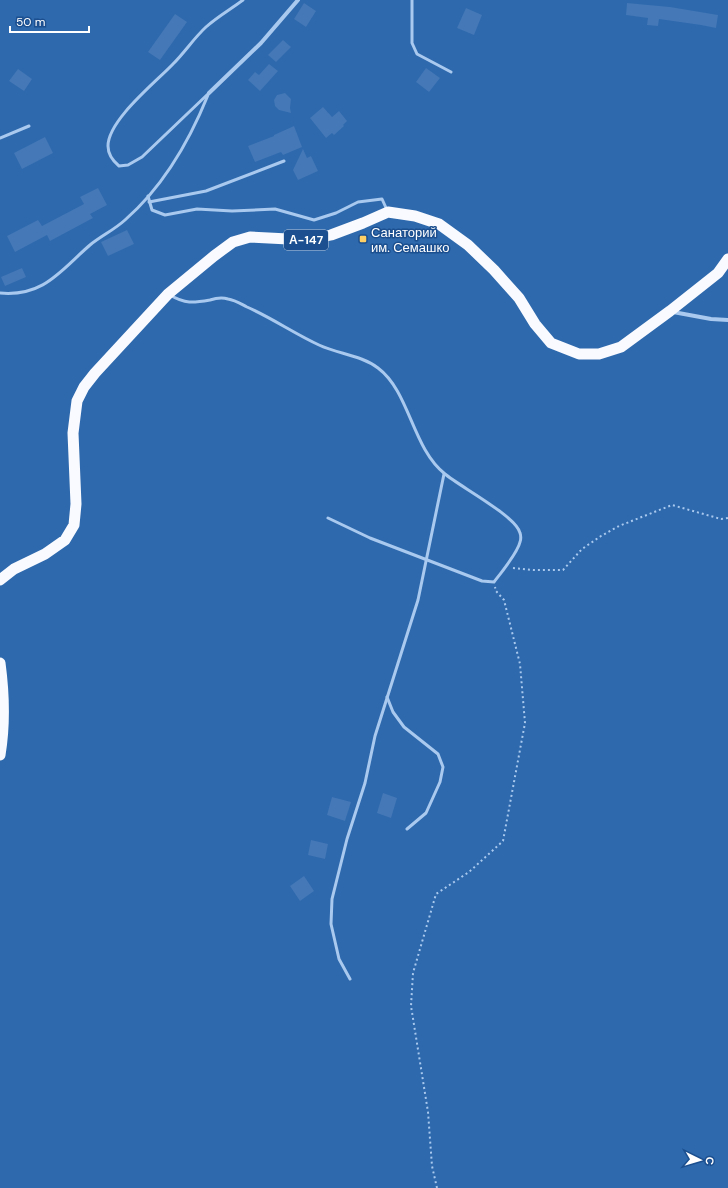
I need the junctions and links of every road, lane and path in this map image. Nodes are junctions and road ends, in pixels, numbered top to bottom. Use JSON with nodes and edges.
{"nodes":[{"id":1,"x":243,"y":0,"type":"edge"},
{"id":2,"x":298,"y":0,"type":"edge"},
{"id":3,"x":412,"y":0,"type":"edge"},
{"id":4,"x":451,"y":72,"type":"dead end"},
{"id":5,"x":209,"y":93,"type":"junction"},
{"id":6,"x":29,"y":126,"type":"dead end"},
{"id":7,"x":0,"y":138,"type":"edge"},
{"id":8,"x":284,"y":161,"type":"dead end"},
{"id":9,"x":148,"y":196,"type":"junction"},
{"id":10,"x":150,"y":202,"type":"junction"},
{"id":11,"x":388,"y":212,"type":"junction"},
{"id":12,"x":728,"y":259,"type":"edge"},
{"id":13,"x":0,"y":293,"type":"edge"},
{"id":14,"x":168,"y":294,"type":"junction"},
{"id":15,"x":670,"y":311,"type":"junction"},
{"id":16,"x":728,"y":320,"type":"edge"},
{"id":17,"x":444,"y":474,"type":"junction"},
{"id":18,"x":328,"y":518,"type":"dead end"},
{"id":19,"x":728,"y":518,"type":"edge"},
{"id":20,"x":426,"y":559,"type":"junction"},
{"id":21,"x":505,"y":567,"type":"junction"},
{"id":22,"x":0,"y":580,"type":"edge"},
{"id":23,"x":494,"y":582,"type":"junction"},
{"id":24,"x":0,"y":663,"type":"edge"},
{"id":25,"x":387,"y":697,"type":"junction"},
{"id":26,"x":0,"y":755,"type":"edge"},
{"id":27,"x":407,"y":829,"type":"dead end"},
{"id":28,"x":350,"y":979,"type":"dead end"},
{"id":29,"x":437,"y":1188,"type":"edge"}],
"edges":[{"from":1,"to":5,"type":"lane"},
{"from":2,"to":5,"type":"street"},
{"from":3,"to":4,"type":"lane"},
{"from":5,"to":9,"type":"lane"},
{"from":6,"to":7,"type":"lane"},
{"from":8,"to":10,"type":"lane"},
{"from":9,"to":10,"type":"lane"},
{"from":9,"to":13,"type":"lane"},
{"from":10,"to":11,"type":"lane"},
{"from":11,"to":14,"type":"highway","number":"А-147"},
{"from":11,"to":15,"type":"highway"},
{"from":12,"to":15,"type":"highway"},
{"from":14,"to":17,"type":"lane"},
{"from":14,"to":22,"type":"highway","number":"А-147"},
{"from":15,"to":16,"type":"street"},
{"from":17,"to":20,"type":"lane"},
{"from":17,"to":21,"type":"lane"},
{"from":18,"to":20,"type":"lane"},
{"from":19,"to":21,"type":"path"},
{"from":20,"to":23,"type":"lane"},
{"from":20,"to":25,"type":"lane"},
{"from":21,"to":23,"type":"lane"},
{"from":23,"to":29,"type":"path"},
{"from":24,"to":26,"type":"highway"},
{"from":25,"to":27,"type":"lane"},
{"from":25,"to":28,"type":"lane"}]}
